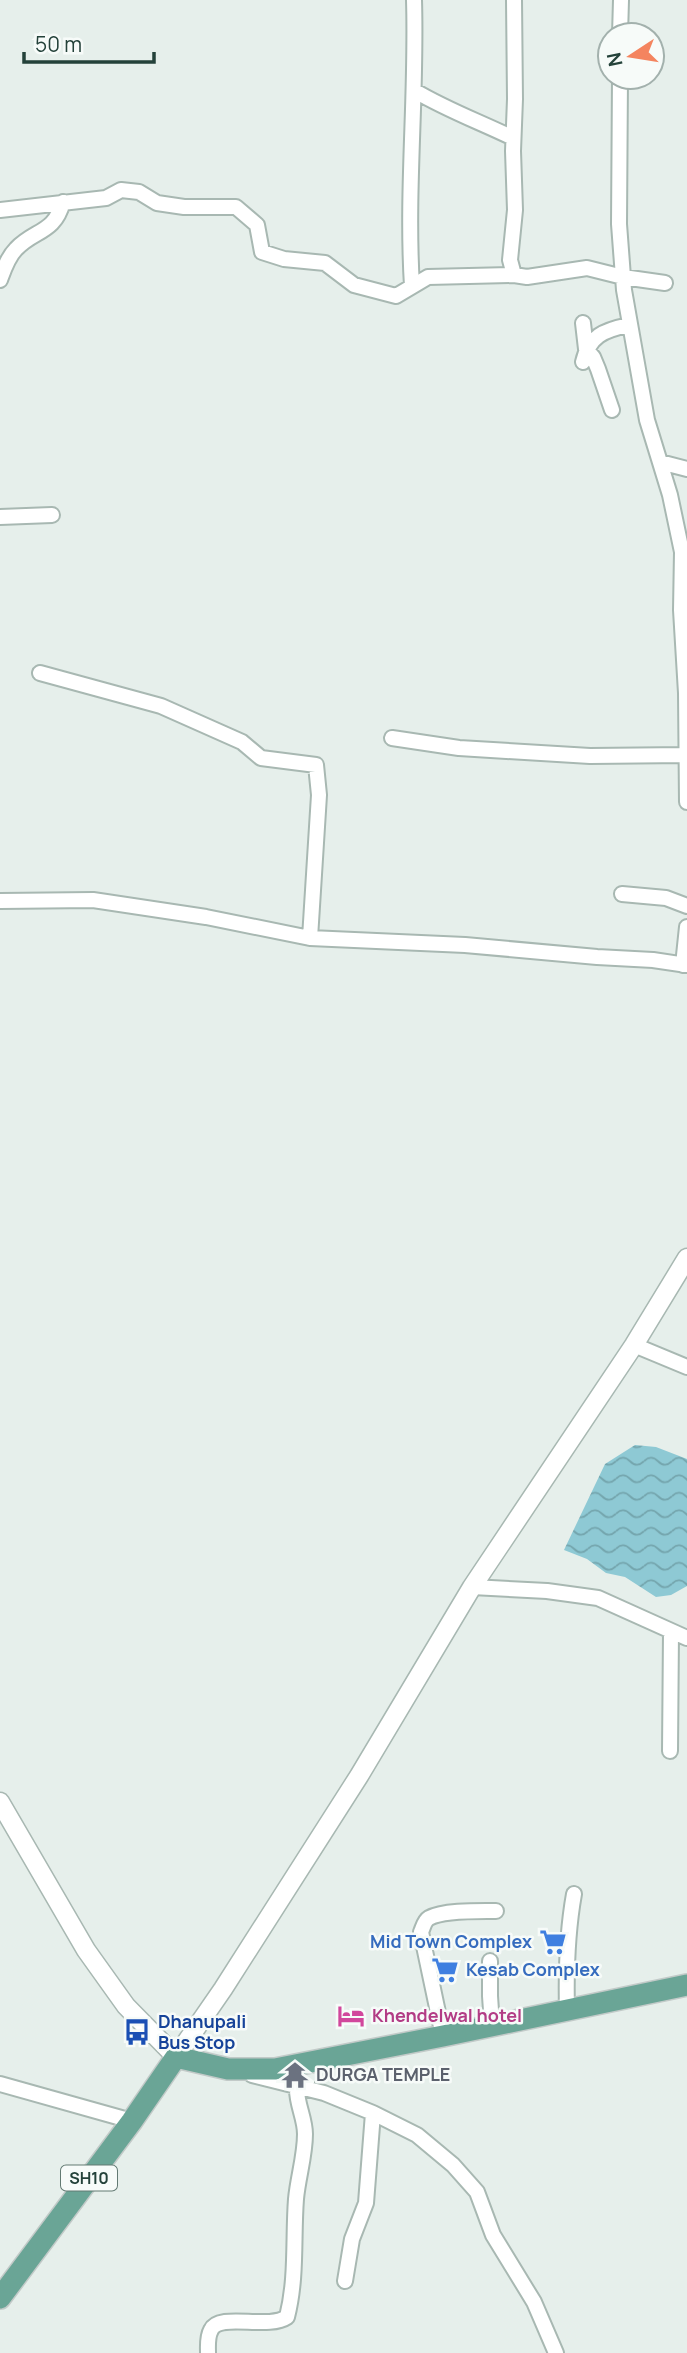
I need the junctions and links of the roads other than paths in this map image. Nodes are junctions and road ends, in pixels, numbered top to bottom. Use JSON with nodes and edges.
{"nodes":[{"id":1,"x":414,"y":0,"type":"edge"},
{"id":2,"x":514,"y":0,"type":"edge"},
{"id":3,"x":621,"y":0,"type":"edge"},
{"id":4,"x":620,"y":21,"type":"edge"},
{"id":5,"x":415,"y":91,"type":"junction"},
{"id":6,"x":620,"y":91,"type":"edge"},
{"id":7,"x":513,"y":138,"type":"junction"},
{"id":8,"x":63,"y":202,"type":"junction"},
{"id":9,"x":0,"y":210,"type":"edge"},
{"id":10,"x":514,"y":275,"type":"junction"},
{"id":11,"x":623,"y":277,"type":"junction"},
{"id":12,"x":0,"y":280,"type":"edge"},
{"id":13,"x":665,"y":283,"type":"dead end"},
{"id":14,"x":412,"y":286,"type":"junction"},
{"id":15,"x":583,"y":323,"type":"dead end"},
{"id":16,"x":629,"y":325,"type":"junction"},
{"id":17,"x":584,"y":356,"type":"junction"},
{"id":18,"x":612,"y":410,"type":"dead end"},
{"id":19,"x":660,"y":462,"type":"junction"},
{"id":20,"x":687,"y":469,"type":"edge"},
{"id":21,"x":52,"y":514,"type":"dead end"},
{"id":22,"x":0,"y":517,"type":"edge"},
{"id":23,"x":40,"y":673,"type":"dead end"},
{"id":24,"x":392,"y":738,"type":"dead end"},
{"id":25,"x":686,"y":755,"type":"edge"},
{"id":26,"x":687,"y":799,"type":"edge"},
{"id":27,"x":622,"y":894,"type":"dead end"},
{"id":28,"x":0,"y":901,"type":"edge"},
{"id":29,"x":687,"y":906,"type":"edge"},
{"id":30,"x":687,"y":927,"type":"edge"},
{"id":31,"x":310,"y":938,"type":"junction"},
{"id":32,"x":685,"y":965,"type":"edge"},
{"id":33,"x":687,"y":1258,"type":"edge"},
{"id":34,"x":634,"y":1345,"type":"junction"},
{"id":35,"x":687,"y":1367,"type":"edge"},
{"id":36,"x":472,"y":1587,"type":"junction"},
{"id":37,"x":671,"y":1633,"type":"junction"},
{"id":38,"x":687,"y":1638,"type":"edge"},
{"id":39,"x":670,"y":1751,"type":"dead end"},
{"id":40,"x":0,"y":1802,"type":"edge"},
{"id":41,"x":573,"y":1894,"type":"dead end"},
{"id":42,"x":496,"y":1911,"type":"dead end"},
{"id":43,"x":490,"y":1961,"type":"dead end"},
{"id":44,"x":687,"y":1985,"type":"edge"},
{"id":45,"x":567,"y":2010,"type":"junction"},
{"id":46,"x":492,"y":2025,"type":"junction"},
{"id":47,"x":443,"y":2036,"type":"junction"},
{"id":48,"x":176,"y":2057,"type":"junction"},
{"id":49,"x":228,"y":2069,"type":"junction"},
{"id":50,"x":0,"y":2084,"type":"edge"},
{"id":51,"x":297,"y":2087,"type":"junction"},
{"id":52,"x":373,"y":2113,"type":"junction"},
{"id":53,"x":132,"y":2121,"type":"junction"},
{"id":54,"x":345,"y":2281,"type":"dead end"},
{"id":55,"x":0,"y":2298,"type":"edge"},
{"id":56,"x":208,"y":2353,"type":"edge"},
{"id":57,"x":556,"y":2353,"type":"edge"}],
"edges":[{"from":1,"to":5,"type":"street"},
{"from":2,"to":7,"type":"street"},
{"from":3,"to":4,"type":"street"},
{"from":5,"to":7,"type":"street"},
{"from":5,"to":14,"type":"street"},
{"from":6,"to":11,"type":"street"},
{"from":7,"to":10,"type":"street"},
{"from":8,"to":9,"type":"street"},
{"from":8,"to":12,"type":"street"},
{"from":8,"to":14,"type":"street"},
{"from":10,"to":11,"type":"street"},
{"from":10,"to":14,"type":"street"},
{"from":11,"to":13,"type":"street"},
{"from":11,"to":16,"type":"street"},
{"from":15,"to":17,"type":"street"},
{"from":16,"to":17,"type":"street"},
{"from":16,"to":19,"type":"street"},
{"from":17,"to":18,"type":"street"},
{"from":19,"to":20,"type":"street"},
{"from":19,"to":25,"type":"street"},
{"from":21,"to":22,"type":"street"},
{"from":23,"to":31,"type":"street"},
{"from":24,"to":25,"type":"street"},
{"from":25,"to":26,"type":"street"},
{"from":27,"to":29,"type":"street"},
{"from":28,"to":31,"type":"street"},
{"from":30,"to":32,"type":"street"},
{"from":31,"to":32,"type":"street"},
{"from":33,"to":34,"type":"street"},
{"from":34,"to":35,"type":"street"},
{"from":34,"to":36,"type":"street"},
{"from":36,"to":37,"type":"street"},
{"from":36,"to":48,"type":"street"},
{"from":37,"to":38,"type":"street"},
{"from":37,"to":39,"type":"street"},
{"from":40,"to":48,"type":"street"},
{"from":41,"to":45,"type":"street"},
{"from":42,"to":47,"type":"street"},
{"from":43,"to":46,"type":"street"},
{"from":44,"to":45,"type":"main road"},
{"from":45,"to":46,"type":"main road"},
{"from":46,"to":47,"type":"main road"},
{"from":47,"to":49,"type":"main road"},
{"from":48,"to":49,"type":"main road"},
{"from":48,"to":53,"type":"main road","number":"SH10"},
{"from":49,"to":51,"type":"street"},
{"from":50,"to":53,"type":"street"},
{"from":51,"to":52,"type":"street"},
{"from":51,"to":56,"type":"street"},
{"from":52,"to":54,"type":"street"},
{"from":52,"to":57,"type":"street"},
{"from":53,"to":55,"type":"main road","number":"SH10"}]}
